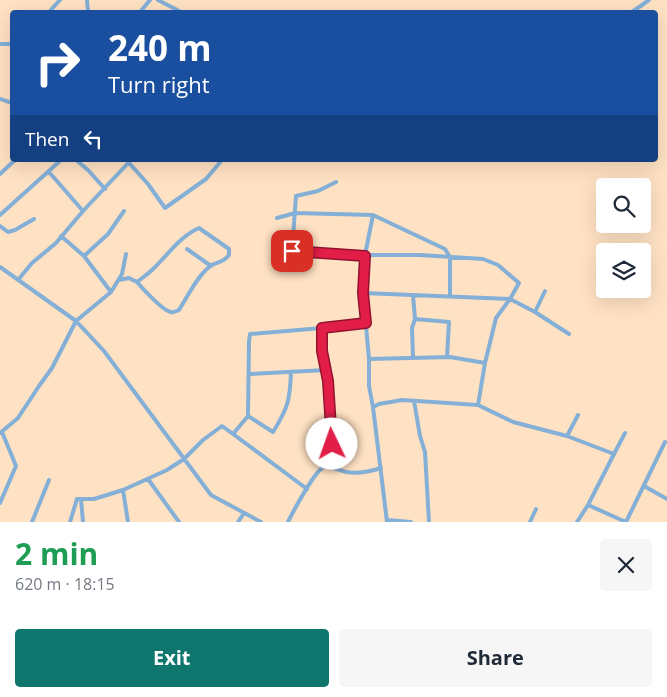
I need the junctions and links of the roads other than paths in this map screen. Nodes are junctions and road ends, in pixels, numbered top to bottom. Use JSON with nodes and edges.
{"nodes":[{"id":1,"x":60,"y":0,"type":"edge"},
{"id":2,"x":150,"y":0,"type":"edge"},
{"id":3,"x":158,"y":0,"type":"edge"},
{"id":4,"x":649,"y":0,"type":"edge"},
{"id":5,"x":51,"y":10,"type":"edge"},
{"id":6,"x":142,"y":10,"type":"edge"},
{"id":7,"x":177,"y":10,"type":"edge"},
{"id":8,"x":635,"y":10,"type":"edge"},
{"id":9,"x":13,"y":162,"type":"edge"},
{"id":10,"x":59,"y":162,"type":"edge"},
{"id":11,"x":78,"y":162,"type":"edge"},
{"id":12,"x":220,"y":162,"type":"edge"},
{"id":13,"x":129,"y":163,"type":"edge"},
{"id":14,"x":49,"y":172,"type":"junction"},
{"id":15,"x":0,"y":174,"type":"edge"},
{"id":16,"x":336,"y":182,"type":"dead end"},
{"id":17,"x":105,"y":189,"type":"junction"},
{"id":18,"x":83,"y":211,"type":"junction"},
{"id":19,"x":124,"y":211,"type":"dead end"},
{"id":20,"x":295,"y":213,"type":"junction"},
{"id":21,"x":0,"y":215,"type":"edge"},
{"id":22,"x":372,"y":215,"type":"junction"},
{"id":23,"x":277,"y":218,"type":"dead end"},
{"id":24,"x":34,"y":219,"type":"dead end"},
{"id":25,"x":0,"y":226,"type":"edge"},
{"id":26,"x":61,"y":236,"type":"junction"},
{"id":27,"x":187,"y":249,"type":"dead end"},
{"id":28,"x":126,"y":254,"type":"dead end"},
{"id":29,"x":84,"y":256,"type":"junction"},
{"id":30,"x":365,"y":256,"type":"junction"},
{"id":31,"x":450,"y":257,"type":"junction"},
{"id":32,"x":210,"y":266,"type":"junction"},
{"id":33,"x":0,"y":267,"type":"edge"},
{"id":34,"x":18,"y":280,"type":"junction"},
{"id":35,"x":119,"y":280,"type":"junction"},
{"id":36,"x":136,"y":282,"type":"junction"},
{"id":37,"x":545,"y":290,"type":"dead end"},
{"id":38,"x":111,"y":292,"type":"junction"},
{"id":39,"x":363,"y":293,"type":"junction"},
{"id":40,"x":413,"y":295,"type":"junction"},
{"id":41,"x":450,"y":296,"type":"junction"},
{"id":42,"x":510,"y":300,"type":"junction"},
{"id":43,"x":535,"y":312,"type":"junction"},
{"id":44,"x":415,"y":319,"type":"junction"},
{"id":45,"x":76,"y":321,"type":"junction"},
{"id":46,"x":366,"y":323,"type":"junction"},
{"id":47,"x":322,"y":328,"type":"junction"},
{"id":48,"x":569,"y":334,"type":"dead end"},
{"id":49,"x":413,"y":357,"type":"junction"},
{"id":50,"x":447,"y":357,"type":"junction"},
{"id":51,"x":369,"y":358,"type":"junction"},
{"id":52,"x":485,"y":363,"type":"junction"},
{"id":53,"x":326,"y":370,"type":"junction"},
{"id":54,"x":291,"y":372,"type":"junction"},
{"id":55,"x":249,"y":374,"type":"junction"},
{"id":56,"x":414,"y":401,"type":"junction"},
{"id":57,"x":478,"y":405,"type":"junction"},
{"id":58,"x":373,"y":407,"type":"junction"},
{"id":59,"x":578,"y":415,"type":"dead end"},
{"id":60,"x":248,"y":416,"type":"junction"},
{"id":61,"x":0,"y":426,"type":"edge"},
{"id":62,"x":2,"y":432,"type":"edge"},
{"id":63,"x":625,"y":433,"type":"dead end"},
{"id":64,"x":233,"y":434,"type":"junction"},
{"id":65,"x":567,"y":436,"type":"junction"},
{"id":66,"x":665,"y":442,"type":"dead end"},
{"id":67,"x":614,"y":454,"type":"junction"},
{"id":68,"x":184,"y":459,"type":"junction"},
{"id":69,"x":323,"y":467,"type":"junction"},
{"id":70,"x":380,"y":468,"type":"junction"},
{"id":71,"x":148,"y":479,"type":"junction"},
{"id":72,"x":49,"y":480,"type":"dead end"},
{"id":73,"x":644,"y":486,"type":"junction"},
{"id":74,"x":307,"y":489,"type":"junction"},
{"id":75,"x":123,"y":490,"type":"junction"},
{"id":76,"x":80,"y":499,"type":"junction"},
{"id":77,"x":667,"y":499,"type":"edge"},
{"id":78,"x":0,"y":503,"type":"edge"},
{"id":79,"x":588,"y":505,"type":"junction"},
{"id":80,"x":536,"y":509,"type":"dead end"},
{"id":81,"x":244,"y":513,"type":"junction"},
{"id":82,"x":387,"y":521,"type":"edge"},
{"id":83,"x":32,"y":522,"type":"edge"},
{"id":84,"x":70,"y":522,"type":"edge"},
{"id":85,"x":84,"y":522,"type":"edge"},
{"id":86,"x":128,"y":522,"type":"edge"},
{"id":87,"x":180,"y":522,"type":"edge"},
{"id":88,"x":238,"y":522,"type":"edge"},
{"id":89,"x":261,"y":522,"type":"edge"},
{"id":90,"x":288,"y":522,"type":"edge"},
{"id":91,"x":411,"y":522,"type":"edge"},
{"id":92,"x":429,"y":522,"type":"edge"},
{"id":93,"x":530,"y":522,"type":"edge"},
{"id":94,"x":577,"y":522,"type":"edge"},
{"id":95,"x":627,"y":522,"type":"edge"}],
"edges":[{"from":1,"to":5,"type":"street"},
{"from":2,"to":6,"type":"street"},
{"from":3,"to":7,"type":"street"},
{"from":4,"to":8,"type":"street"},
{"from":9,"to":15,"type":"street"},
{"from":10,"to":14,"type":"street"},
{"from":11,"to":17,"type":"street"},
{"from":12,"to":13,"type":"street"},
{"from":13,"to":17,"type":"street"},
{"from":14,"to":18,"type":"street"},
{"from":14,"to":21,"type":"street"},
{"from":16,"to":20,"type":"street"},
{"from":17,"to":18,"type":"street"},
{"from":18,"to":26,"type":"street"},
{"from":19,"to":29,"type":"street"},
{"from":20,"to":22,"type":"street"},
{"from":20,"to":23,"type":"street"},
{"from":20,"to":30,"type":"street"},
{"from":22,"to":30,"type":"street"},
{"from":22,"to":31,"type":"street"},
{"from":24,"to":25,"type":"street"},
{"from":26,"to":29,"type":"street"},
{"from":26,"to":34,"type":"street"},
{"from":27,"to":32,"type":"street"},
{"from":28,"to":35,"type":"street"},
{"from":29,"to":38,"type":"street"},
{"from":30,"to":31,"type":"street"},
{"from":30,"to":39,"type":"street"},
{"from":31,"to":41,"type":"street"},
{"from":31,"to":42,"type":"street"},
{"from":32,"to":36,"type":"street"},
{"from":32,"to":36,"type":"street"},
{"from":33,"to":34,"type":"street"},
{"from":34,"to":45,"type":"street"},
{"from":35,"to":36,"type":"street"},
{"from":35,"to":38,"type":"street"},
{"from":37,"to":43,"type":"street"},
{"from":38,"to":45,"type":"street"},
{"from":39,"to":40,"type":"street"},
{"from":39,"to":46,"type":"street"},
{"from":40,"to":41,"type":"street"},
{"from":40,"to":44,"type":"street"},
{"from":41,"to":42,"type":"street"},
{"from":42,"to":43,"type":"street"},
{"from":42,"to":52,"type":"street"},
{"from":43,"to":48,"type":"street"},
{"from":44,"to":49,"type":"street"},
{"from":44,"to":50,"type":"street"},
{"from":45,"to":62,"type":"street"},
{"from":45,"to":68,"type":"street"},
{"from":46,"to":47,"type":"street"},
{"from":46,"to":51,"type":"street"},
{"from":47,"to":53,"type":"street"},
{"from":47,"to":55,"type":"street"},
{"from":49,"to":50,"type":"street"},
{"from":49,"to":51,"type":"street"},
{"from":50,"to":52,"type":"street"},
{"from":51,"to":58,"type":"street"},
{"from":52,"to":57,"type":"street"},
{"from":53,"to":54,"type":"street"},
{"from":53,"to":69,"type":"street"},
{"from":54,"to":55,"type":"street"},
{"from":54,"to":60,"type":"street"},
{"from":55,"to":60,"type":"street"},
{"from":56,"to":57,"type":"street"},
{"from":56,"to":58,"type":"street"},
{"from":56,"to":92,"type":"street"},
{"from":57,"to":65,"type":"street"},
{"from":58,"to":70,"type":"street"},
{"from":59,"to":65,"type":"street"},
{"from":60,"to":64,"type":"street"},
{"from":61,"to":62,"type":"street"},
{"from":62,"to":78,"type":"street"},
{"from":63,"to":67,"type":"street"},
{"from":64,"to":68,"type":"street"},
{"from":64,"to":74,"type":"street"},
{"from":65,"to":67,"type":"street"},
{"from":66,"to":73,"type":"street"},
{"from":67,"to":79,"type":"street"},
{"from":68,"to":71,"type":"street"},
{"from":68,"to":81,"type":"street"},
{"from":69,"to":70,"type":"street"},
{"from":69,"to":74,"type":"street"},
{"from":70,"to":82,"type":"street"},
{"from":71,"to":75,"type":"street"},
{"from":71,"to":87,"type":"street"},
{"from":72,"to":83,"type":"street"},
{"from":73,"to":77,"type":"street"},
{"from":73,"to":95,"type":"street"},
{"from":74,"to":90,"type":"street"},
{"from":75,"to":76,"type":"street"},
{"from":75,"to":86,"type":"street"},
{"from":76,"to":84,"type":"street"},
{"from":76,"to":85,"type":"street"},
{"from":79,"to":94,"type":"street"},
{"from":79,"to":95,"type":"street"},
{"from":80,"to":93,"type":"street"},
{"from":81,"to":88,"type":"street"},
{"from":81,"to":89,"type":"street"},
{"from":82,"to":91,"type":"street"}]}
